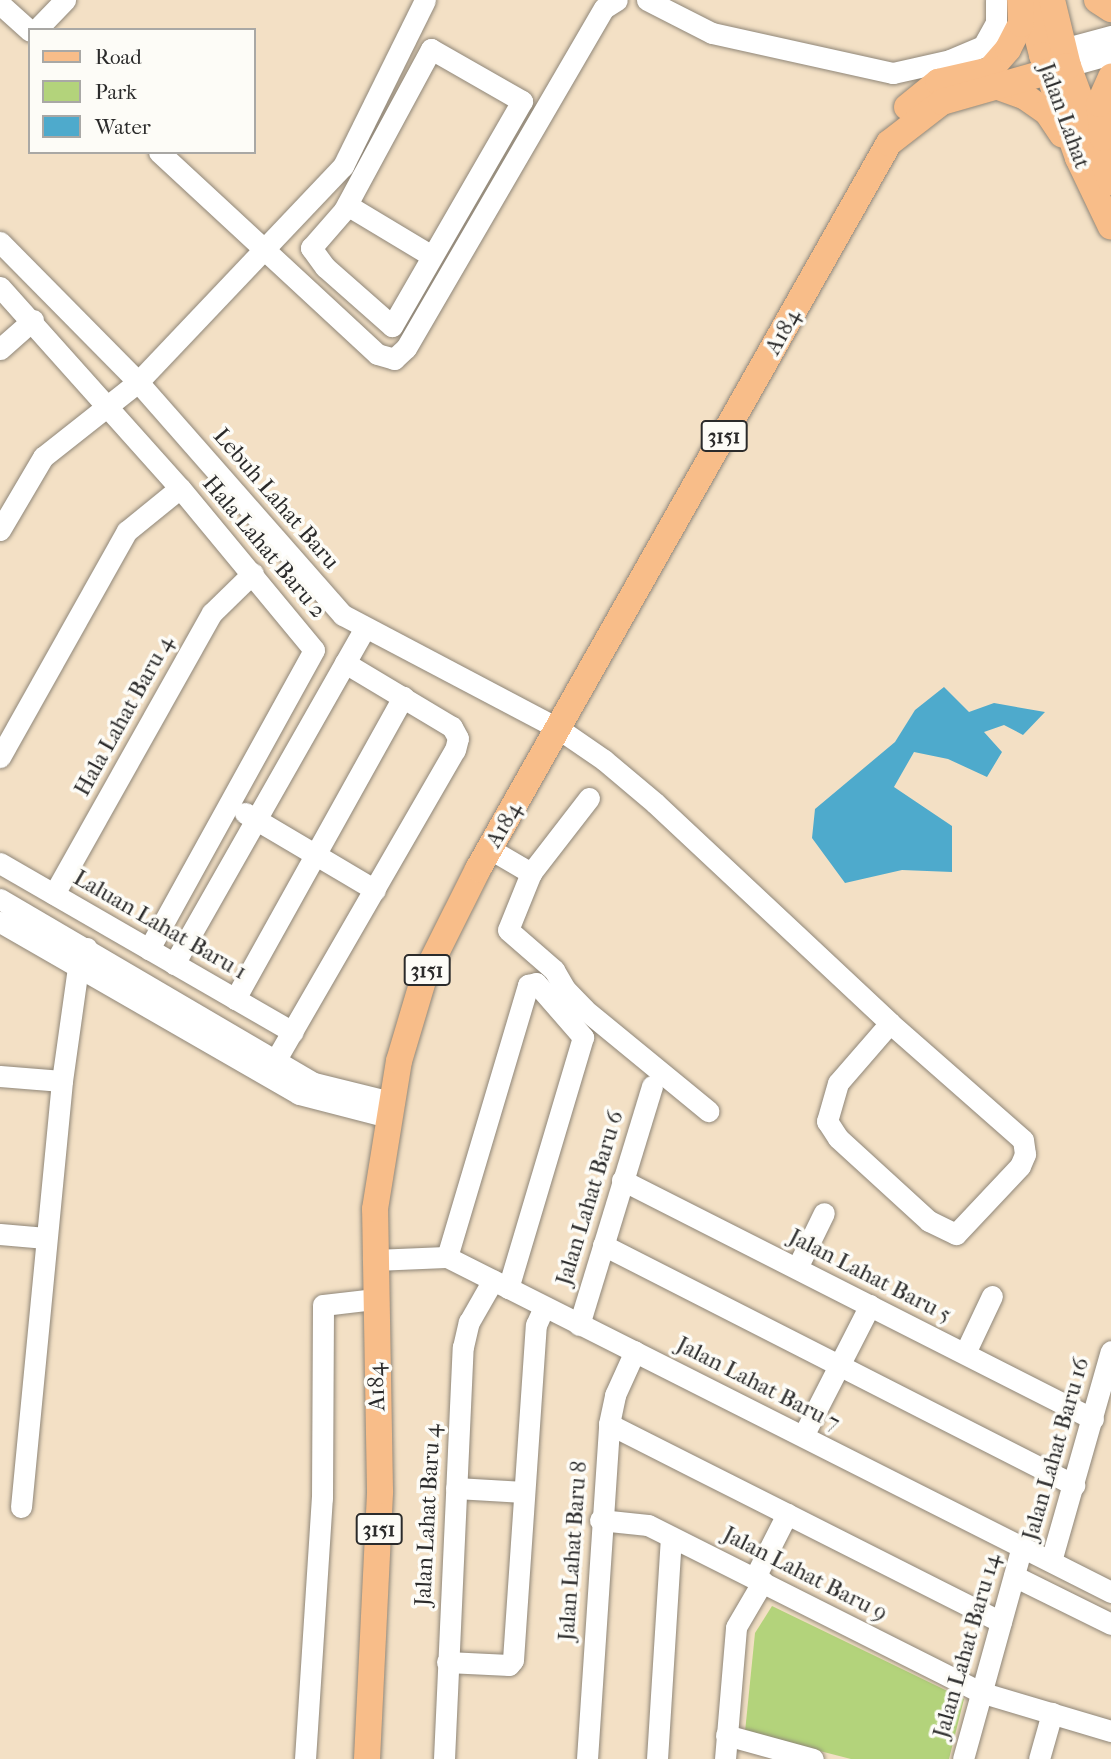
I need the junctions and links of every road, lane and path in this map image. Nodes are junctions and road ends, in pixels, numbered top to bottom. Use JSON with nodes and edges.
{"nodes":[{"id":1,"x":65,"y":0,"type":"edge"},
{"id":2,"x":647,"y":0,"type":"edge"},
{"id":3,"x":996,"y":0,"type":"edge"},
{"id":4,"x":1020,"y":0,"type":"edge"},
{"id":5,"x":1028,"y":0,"type":"edge"},
{"id":6,"x":1052,"y":0,"type":"edge"},
{"id":7,"x":1097,"y":0,"type":"edge"},
{"id":8,"x":615,"y":1,"type":"edge"},
{"id":9,"x":0,"y":4,"type":"edge"},
{"id":10,"x":422,"y":9,"type":"edge"},
{"id":11,"x":1111,"y":9,"type":"edge"},
{"id":12,"x":38,"y":28,"type":"edge"},
{"id":13,"x":28,"y":29,"type":"edge"},
{"id":14,"x":1111,"y":36,"type":"edge"},
{"id":15,"x":1111,"y":54,"type":"edge"},
{"id":16,"x":1055,"y":60,"type":"junction"},
{"id":17,"x":1111,"y":77,"type":"edge"},
{"id":18,"x":991,"y":78,"type":"junction"},
{"id":19,"x":161,"y":154,"type":"edge"},
{"id":20,"x":1078,"y":158,"type":"junction"},
{"id":21,"x":1109,"y":176,"type":"edge"},
{"id":22,"x":347,"y":205,"type":"junction"},
{"id":23,"x":1111,"y":227,"type":"edge"},
{"id":24,"x":0,"y":243,"type":"edge"},
{"id":25,"x":262,"y":249,"type":"junction"},
{"id":26,"x":432,"y":256,"type":"junction"},
{"id":27,"x":326,"y":267,"type":"junction"},
{"id":28,"x":302,"y":286,"type":"junction"},
{"id":29,"x":0,"y":287,"type":"edge"},
{"id":30,"x":33,"y":320,"type":"junction"},
{"id":31,"x":0,"y":349,"type":"edge"},
{"id":32,"x":138,"y":382,"type":"junction"},
{"id":33,"x":106,"y":404,"type":"junction"},
{"id":34,"x":180,"y":488,"type":"junction"},
{"id":35,"x":0,"y":530,"type":"edge"},
{"id":36,"x":253,"y":573,"type":"junction"},
{"id":37,"x":364,"y":629,"type":"junction"},
{"id":38,"x":345,"y":663,"type":"junction"},
{"id":39,"x":403,"y":698,"type":"junction"},
{"id":40,"x":559,"y":729,"type":"junction"},
{"id":41,"x":0,"y":757,"type":"edge"},
{"id":42,"x":589,"y":798,"type":"dead end"},
{"id":43,"x":230,"y":804,"type":"junction"},
{"id":44,"x":256,"y":820,"type":"junction"},
{"id":45,"x":490,"y":849,"type":"junction"},
{"id":46,"x":316,"y":855,"type":"junction"},
{"id":47,"x":0,"y":863,"type":"edge"},
{"id":48,"x":531,"y":873,"type":"junction"},
{"id":49,"x":375,"y":890,"type":"junction"},
{"id":50,"x":54,"y":894,"type":"junction"},
{"id":51,"x":0,"y":899,"type":"edge"},
{"id":52,"x":0,"y":922,"type":"edge"},
{"id":53,"x":149,"y":949,"type":"junction"},
{"id":54,"x":82,"y":957,"type":"junction"},
{"id":55,"x":174,"y":964,"type":"junction"},
{"id":56,"x":235,"y":999,"type":"junction"},
{"id":57,"x":890,"y":1023,"type":"junction"},
{"id":58,"x":293,"y":1032,"type":"junction"},
{"id":59,"x":272,"y":1068,"type":"junction"},
{"id":60,"x":0,"y":1076,"type":"edge"},
{"id":61,"x":62,"y":1082,"type":"junction"},
{"id":62,"x":652,"y":1086,"type":"dead end"},
{"id":63,"x":389,"y":1109,"type":"junction"},
{"id":64,"x":708,"y":1111,"type":"dead end"},
{"id":65,"x":622,"y":1180,"type":"junction"},
{"id":66,"x":824,"y":1213,"type":"dead end"},
{"id":67,"x":0,"y":1234,"type":"edge"},
{"id":68,"x":46,"y":1238,"type":"junction"},
{"id":69,"x":603,"y":1245,"type":"junction"},
{"id":70,"x":447,"y":1257,"type":"junction"},
{"id":71,"x":373,"y":1260,"type":"junction"},
{"id":72,"x":797,"y":1268,"type":"junction"},
{"id":73,"x":500,"y":1284,"type":"junction"},
{"id":74,"x":992,"y":1296,"type":"dead end"},
{"id":75,"x":374,"y":1299,"type":"junction"},
{"id":76,"x":870,"y":1305,"type":"junction"},
{"id":77,"x":544,"y":1307,"type":"junction"},
{"id":78,"x":579,"y":1325,"type":"junction"},
{"id":79,"x":635,"y":1351,"type":"junction"},
{"id":80,"x":1111,"y":1351,"type":"edge"},
{"id":81,"x":965,"y":1353,"type":"junction"},
{"id":82,"x":839,"y":1365,"type":"junction"},
{"id":83,"x":1093,"y":1419,"type":"junction"},
{"id":84,"x":609,"y":1424,"type":"junction"},
{"id":85,"x":803,"y":1436,"type":"junction"},
{"id":86,"x":1074,"y":1485,"type":"junction"},
{"id":87,"x":456,"y":1488,"type":"junction"},
{"id":88,"x":524,"y":1492,"type":"junction"},
{"id":89,"x":21,"y":1507,"type":"dead end"},
{"id":90,"x":787,"y":1514,"type":"junction"},
{"id":91,"x":600,"y":1520,"type":"junction"},
{"id":92,"x":671,"y":1536,"type":"junction"},
{"id":93,"x":1022,"y":1546,"type":"junction"},
{"id":94,"x":1051,"y":1561,"type":"junction"},
{"id":95,"x":1014,"y":1576,"type":"junction"},
{"id":96,"x":759,"y":1579,"type":"junction"},
{"id":97,"x":1111,"y":1592,"type":"edge"},
{"id":98,"x":1001,"y":1622,"type":"junction"},
{"id":99,"x":1111,"y":1623,"type":"edge"},
{"id":100,"x":447,"y":1662,"type":"junction"},
{"id":101,"x":980,"y":1692,"type":"junction"},
{"id":102,"x":1052,"y":1713,"type":"junction"},
{"id":103,"x":1111,"y":1731,"type":"edge"},
{"id":104,"x":726,"y":1735,"type":"junction"},
{"id":105,"x":305,"y":1759,"type":"edge"},
{"id":106,"x":367,"y":1759,"type":"edge"},
{"id":107,"x":444,"y":1759,"type":"edge"},
{"id":108,"x":587,"y":1759,"type":"edge"},
{"id":109,"x":657,"y":1759,"type":"edge"},
{"id":110,"x":725,"y":1759,"type":"edge"},
{"id":111,"x":813,"y":1759,"type":"edge"},
{"id":112,"x":963,"y":1759,"type":"edge"},
{"id":113,"x":1039,"y":1759,"type":"edge"}],
"edges":[{"from":1,"to":12,"type":"street"},
{"from":2,"to":3,"type":"street"},
{"from":4,"to":18,"type":"main road"},
{"from":5,"to":16,"type":"main road","name":"Jalan Lahat"},
{"from":6,"to":16,"type":"main road","name":"Jalan Lahat"},
{"from":7,"to":11,"type":"main road"},
{"from":8,"to":28,"type":"street"},
{"from":9,"to":13,"type":"street"},
{"from":10,"to":25,"type":"street"},
{"from":14,"to":16,"type":"street"},
{"from":15,"to":16,"type":"street"},
{"from":16,"to":18,"type":"main road","name":"A184","number":"3151"},
{"from":16,"to":20,"type":"main road","name":"Jalan Lahat"},
{"from":16,"to":21,"type":"main road"},
{"from":17,"to":21,"type":"main road"},
{"from":18,"to":20,"type":"main road"},
{"from":18,"to":40,"type":"main road","name":"A184","number":"3151"},
{"from":19,"to":25,"type":"street"},
{"from":20,"to":23,"type":"main road","name":"Jalan Lahat"},
{"from":22,"to":26,"type":"street"},
{"from":22,"to":26,"type":"street"},
{"from":22,"to":27,"type":"street"},
{"from":24,"to":32,"type":"street","name":"Lebuh Lahat Baru"},
{"from":25,"to":28,"type":"street"},
{"from":25,"to":32,"type":"street"},
{"from":26,"to":27,"type":"street"},
{"from":27,"to":28,"type":"street"},
{"from":29,"to":30,"type":"street","name":"Hala Lahat Baru 2"},
{"from":30,"to":31,"type":"street"},
{"from":30,"to":33,"type":"street","name":"Hala Lahat Baru 2"},
{"from":32,"to":33,"type":"street"},
{"from":32,"to":37,"type":"street","name":"Lebuh Lahat Baru"},
{"from":33,"to":34,"type":"street","name":"Hala Lahat Baru 2"},
{"from":33,"to":35,"type":"street"},
{"from":34,"to":36,"type":"street","name":"Hala Lahat Baru 2"},
{"from":34,"to":41,"type":"street"},
{"from":36,"to":43,"type":"street","name":"Hala Lahat Baru 2"},
{"from":36,"to":50,"type":"street","name":"Hala Lahat Baru 4"},
{"from":37,"to":38,"type":"street"},
{"from":37,"to":40,"type":"street","name":"Lebuh Lahat Baru"},
{"from":38,"to":39,"type":"street"},
{"from":38,"to":44,"type":"street"},
{"from":39,"to":46,"type":"street"},
{"from":39,"to":49,"type":"street"},
{"from":40,"to":45,"type":"main road","name":"A184","number":"3151"},
{"from":40,"to":57,"type":"street","name":"Lebuh Lahat Baru"},
{"from":42,"to":48,"type":"street"},
{"from":43,"to":44,"type":"street"},
{"from":43,"to":53,"type":"street","name":"Hala Lahat Baru 2"},
{"from":44,"to":46,"type":"street"},
{"from":44,"to":55,"type":"street"},
{"from":45,"to":48,"type":"street"},
{"from":45,"to":63,"type":"main road","name":"A184","number":"3151"},
{"from":46,"to":49,"type":"street"},
{"from":46,"to":56,"type":"street"},
{"from":47,"to":50,"type":"street","name":"Laluan Lahat Baru 1"},
{"from":48,"to":64,"type":"street"},
{"from":49,"to":58,"type":"street"},
{"from":50,"to":53,"type":"street","name":"Laluan Lahat Baru 1"},
{"from":51,"to":54,"type":"street"},
{"from":52,"to":54,"type":"street"},
{"from":53,"to":55,"type":"street","name":"Laluan Lahat Baru 1"},
{"from":54,"to":59,"type":"street"},
{"from":54,"to":61,"type":"street"},
{"from":55,"to":56,"type":"street","name":"Laluan Lahat Baru 1"},
{"from":56,"to":58,"type":"street","name":"Laluan Lahat Baru 1"},
{"from":57,"to":57,"type":"street","name":"Lebuh Lahat Baru"},
{"from":58,"to":59,"type":"street"},
{"from":59,"to":63,"type":"street"},
{"from":60,"to":61,"type":"street"},
{"from":61,"to":68,"type":"street"},
{"from":62,"to":65,"type":"street","name":"Jalan Lahat Baru 6"},
{"from":63,"to":71,"type":"main road","name":"A184","number":"3151"},
{"from":65,"to":69,"type":"street","name":"Jalan Lahat Baru 6"},
{"from":65,"to":72,"type":"street","name":"Jalan Lahat Baru 5"},
{"from":66,"to":72,"type":"street"},
{"from":67,"to":68,"type":"street"},
{"from":68,"to":89,"type":"street"},
{"from":69,"to":78,"type":"street","name":"Jalan Lahat Baru 6"},
{"from":69,"to":82,"type":"street"},
{"from":70,"to":71,"type":"street","name":"Jalan Lahat Baru 7"},
{"from":70,"to":73,"type":"street","name":"Jalan Lahat Baru 7"},
{"from":70,"to":73,"type":"street","name":"Jalan Lahat Baru 4"},
{"from":71,"to":75,"type":"main road","name":"A184","number":"3151"},
{"from":72,"to":76,"type":"street","name":"Jalan Lahat Baru 5"},
{"from":73,"to":77,"type":"street","name":"Jalan Lahat Baru 7"},
{"from":73,"to":87,"type":"street","name":"Jalan Lahat Baru 4"},
{"from":74,"to":81,"type":"street"},
{"from":75,"to":105,"type":"street"},
{"from":75,"to":106,"type":"main road","name":"A184","number":"3151"},
{"from":76,"to":81,"type":"street","name":"Jalan Lahat Baru 5"},
{"from":76,"to":82,"type":"street"},
{"from":77,"to":78,"type":"street","name":"Jalan Lahat Baru 7"},
{"from":77,"to":88,"type":"street"},
{"from":78,"to":79,"type":"street","name":"Jalan Lahat Baru 7"},
{"from":79,"to":84,"type":"street","name":"Jalan Lahat Baru 8"},
{"from":79,"to":85,"type":"street","name":"Jalan Lahat Baru 7"},
{"from":80,"to":83,"type":"street","name":"Jalan Lahat Baru 16"},
{"from":81,"to":83,"type":"street","name":"Jalan Lahat Baru 5"},
{"from":82,"to":85,"type":"street"},
{"from":82,"to":86,"type":"street"},
{"from":83,"to":86,"type":"street","name":"Jalan Lahat Baru 16"},
{"from":84,"to":90,"type":"street"},
{"from":84,"to":91,"type":"street","name":"Jalan Lahat Baru 8"},
{"from":85,"to":93,"type":"street","name":"Jalan Lahat Baru 7"},
{"from":86,"to":94,"type":"street","name":"Jalan Lahat Baru 16"},
{"from":87,"to":88,"type":"street"},
{"from":87,"to":100,"type":"street","name":"Jalan Lahat Baru 4"},
{"from":88,"to":100,"type":"street"},
{"from":90,"to":96,"type":"street"},
{"from":90,"to":98,"type":"street"},
{"from":91,"to":92,"type":"street","name":"Jalan Lahat Baru 9"},
{"from":91,"to":108,"type":"street","name":"Jalan Lahat Baru 8"},
{"from":92,"to":96,"type":"street","name":"Jalan Lahat Baru 9"},
{"from":92,"to":109,"type":"street"},
{"from":93,"to":94,"type":"street","name":"Jalan Lahat Baru 7"},
{"from":93,"to":95,"type":"street","name":"Jalan Lahat Baru 14"},
{"from":94,"to":97,"type":"street","name":"Jalan Lahat Baru 7"},
{"from":95,"to":98,"type":"street","name":"Jalan Lahat Baru 14"},
{"from":95,"to":99,"type":"street"},
{"from":96,"to":101,"type":"street","name":"Jalan Lahat Baru 9"},
{"from":96,"to":104,"type":"street"},
{"from":98,"to":101,"type":"street","name":"Jalan Lahat Baru 14"},
{"from":100,"to":107,"type":"street","name":"Jalan Lahat Baru 4"},
{"from":101,"to":102,"type":"street","name":"Jalan Lahat Baru 9"},
{"from":101,"to":112,"type":"street","name":"Jalan Lahat Baru 14"},
{"from":102,"to":103,"type":"street","name":"Jalan Lahat Baru 9"},
{"from":102,"to":113,"type":"street"},
{"from":104,"to":110,"type":"street"},
{"from":104,"to":111,"type":"street"}]}
